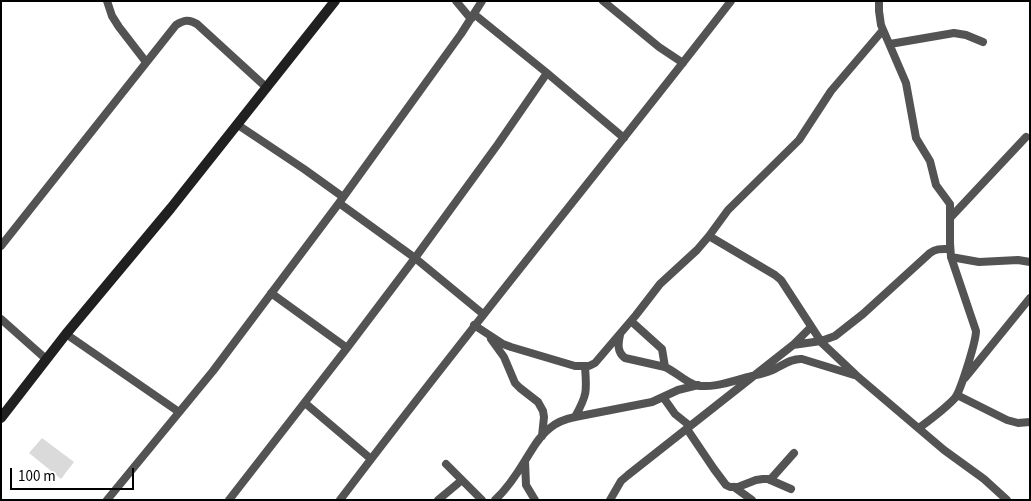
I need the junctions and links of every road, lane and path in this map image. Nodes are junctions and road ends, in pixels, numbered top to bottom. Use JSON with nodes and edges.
{"nodes":[{"id":1,"x":107,"y":1,"type":"edge"},
{"id":2,"x":335,"y":1,"type":"edge"},
{"id":3,"x":456,"y":1,"type":"edge"},
{"id":4,"x":482,"y":1,"type":"edge"},
{"id":5,"x":603,"y":1,"type":"edge"},
{"id":6,"x":731,"y":1,"type":"edge"},
{"id":7,"x":879,"y":1,"type":"edge"},
{"id":8,"x":473,"y":16,"type":"junction"},
{"id":9,"x":883,"y":30,"type":"junction"},
{"id":10,"x":984,"y":42,"type":"dead end"},
{"id":11,"x":890,"y":44,"type":"junction"},
{"id":12,"x":146,"y":62,"type":"junction"},
{"id":13,"x":683,"y":63,"type":"junction"},
{"id":14,"x":547,"y":73,"type":"junction"},
{"id":15,"x":267,"y":88,"type":"junction"},
{"id":16,"x":238,"y":125,"type":"junction"},
{"id":17,"x":1026,"y":137,"type":"dead end"},
{"id":18,"x":624,"y":138,"type":"junction"},
{"id":19,"x":341,"y":200,"type":"junction"},
{"id":20,"x":951,"y":217,"type":"junction"},
{"id":21,"x":709,"y":236,"type":"junction"},
{"id":22,"x":1,"y":246,"type":"edge"},
{"id":23,"x":951,"y":253,"type":"junction"},
{"id":24,"x":415,"y":258,"type":"junction"},
{"id":25,"x":1030,"y":262,"type":"edge"},
{"id":26,"x":271,"y":293,"type":"junction"},
{"id":27,"x":1030,"y":298,"type":"edge"},
{"id":28,"x":483,"y":314,"type":"junction"},
{"id":29,"x":1,"y":319,"type":"edge"},
{"id":30,"x":631,"y":321,"type":"junction"},
{"id":31,"x":474,"y":326,"type":"junction"},
{"id":32,"x":811,"y":327,"type":"junction"},
{"id":33,"x":66,"y":334,"type":"junction"},
{"id":34,"x":486,"y":334,"type":"junction"},
{"id":35,"x":620,"y":335,"type":"junction"},
{"id":36,"x":821,"y":341,"type":"junction"},
{"id":37,"x":793,"y":346,"type":"junction"},
{"id":38,"x":347,"y":348,"type":"junction"},
{"id":39,"x":46,"y":359,"type":"junction"},
{"id":40,"x":586,"y":367,"type":"junction"},
{"id":41,"x":665,"y":367,"type":"junction"},
{"id":42,"x":755,"y":375,"type":"junction"},
{"id":43,"x":857,"y":376,"type":"junction"},
{"id":44,"x":962,"y":382,"type":"junction"},
{"id":45,"x":698,"y":385,"type":"junction"},
{"id":46,"x":956,"y":395,"type":"junction"},
{"id":47,"x":663,"y":397,"type":"junction"},
{"id":48,"x":305,"y":403,"type":"junction"},
{"id":49,"x":179,"y":412,"type":"junction"},
{"id":50,"x":575,"y":417,"type":"junction"},
{"id":51,"x":1,"y":418,"type":"edge"},
{"id":52,"x":1030,"y":422,"type":"edge"},
{"id":53,"x":689,"y":427,"type":"junction"},
{"id":54,"x":919,"y":428,"type":"junction"},
{"id":55,"x":542,"y":436,"type":"junction"},
{"id":56,"x":794,"y":453,"type":"dead end"},
{"id":57,"x":371,"y":459,"type":"junction"},
{"id":58,"x":525,"y":462,"type":"junction"},
{"id":59,"x":446,"y":464,"type":"dead end"},
{"id":60,"x":462,"y":480,"type":"junction"},
{"id":61,"x":770,"y":480,"type":"junction"},
{"id":62,"x":512,"y":481,"type":"junction"},
{"id":63,"x":734,"y":487,"type":"junction"},
{"id":64,"x":528,"y":489,"type":"junction"},
{"id":65,"x":791,"y":489,"type":"dead end"},
{"id":66,"x":107,"y":500,"type":"edge"},
{"id":67,"x":229,"y":500,"type":"edge"},
{"id":68,"x":340,"y":500,"type":"edge"},
{"id":69,"x":438,"y":500,"type":"edge"},
{"id":70,"x":482,"y":500,"type":"edge"},
{"id":71,"x":495,"y":500,"type":"edge"},
{"id":72,"x":535,"y":500,"type":"edge"},
{"id":73,"x":610,"y":500,"type":"edge"},
{"id":74,"x":752,"y":500,"type":"edge"},
{"id":75,"x":1007,"y":500,"type":"edge"}],
"edges":[{"from":1,"to":12,"type":"street"},
{"from":2,"to":15,"type":"main road"},
{"from":3,"to":8,"type":"street"},
{"from":4,"to":8,"type":"street"},
{"from":5,"to":13,"type":"street"},
{"from":6,"to":13,"type":"street"},
{"from":7,"to":9,"type":"street"},
{"from":8,"to":14,"type":"street"},
{"from":8,"to":19,"type":"street"},
{"from":9,"to":11,"type":"street"},
{"from":9,"to":21,"type":"street"},
{"from":10,"to":11,"type":"street"},
{"from":11,"to":20,"type":"street"},
{"from":12,"to":15,"type":"street"},
{"from":12,"to":22,"type":"street"},
{"from":13,"to":18,"type":"street"},
{"from":14,"to":18,"type":"street"},
{"from":14,"to":24,"type":"street"},
{"from":15,"to":16,"type":"main road"},
{"from":16,"to":19,"type":"street"},
{"from":16,"to":33,"type":"main road"},
{"from":17,"to":20,"type":"street"},
{"from":18,"to":28,"type":"street"},
{"from":19,"to":24,"type":"street"},
{"from":19,"to":26,"type":"street"},
{"from":20,"to":23,"type":"street"},
{"from":21,"to":30,"type":"street"},
{"from":21,"to":32,"type":"street"},
{"from":23,"to":25,"type":"street"},
{"from":23,"to":36,"type":"street"},
{"from":23,"to":44,"type":"street"},
{"from":24,"to":28,"type":"street"},
{"from":24,"to":38,"type":"street"},
{"from":26,"to":38,"type":"street"},
{"from":26,"to":49,"type":"street"},
{"from":27,"to":44,"type":"street"},
{"from":28,"to":31,"type":"street"},
{"from":29,"to":39,"type":"street"},
{"from":30,"to":35,"type":"street"},
{"from":30,"to":41,"type":"street"},
{"from":31,"to":34,"type":"street"},
{"from":31,"to":57,"type":"street"},
{"from":32,"to":36,"type":"street"},
{"from":32,"to":37,"type":"street"},
{"from":33,"to":39,"type":"main road"},
{"from":33,"to":49,"type":"street"},
{"from":34,"to":40,"type":"street"},
{"from":34,"to":55,"type":"street"},
{"from":35,"to":40,"type":"street"},
{"from":35,"to":41,"type":"street"},
{"from":36,"to":37,"type":"street"},
{"from":36,"to":43,"type":"street"},
{"from":37,"to":42,"type":"street"},
{"from":38,"to":48,"type":"street"},
{"from":39,"to":51,"type":"main road"},
{"from":40,"to":50,"type":"street"},
{"from":41,"to":45,"type":"street"},
{"from":42,"to":43,"type":"street"},
{"from":42,"to":45,"type":"street"},
{"from":42,"to":53,"type":"street"},
{"from":43,"to":54,"type":"street"},
{"from":44,"to":46,"type":"street"},
{"from":45,"to":47,"type":"street"},
{"from":46,"to":52,"type":"street"},
{"from":46,"to":54,"type":"street"},
{"from":47,"to":50,"type":"street"},
{"from":47,"to":53,"type":"street"},
{"from":48,"to":57,"type":"street"},
{"from":48,"to":67,"type":"street"},
{"from":49,"to":66,"type":"street"},
{"from":50,"to":55,"type":"street"},
{"from":53,"to":63,"type":"street"},
{"from":53,"to":73,"type":"street"},
{"from":54,"to":75,"type":"street"},
{"from":55,"to":58,"type":"street"},
{"from":56,"to":61,"type":"street"},
{"from":57,"to":68,"type":"street"},
{"from":58,"to":62,"type":"street"},
{"from":58,"to":64,"type":"street"},
{"from":59,"to":60,"type":"street"},
{"from":60,"to":69,"type":"street"},
{"from":60,"to":70,"type":"street"},
{"from":61,"to":63,"type":"street"},
{"from":61,"to":65,"type":"street"},
{"from":62,"to":64,"type":"street"},
{"from":62,"to":71,"type":"street"},
{"from":63,"to":74,"type":"street"},
{"from":64,"to":72,"type":"street"}]}
